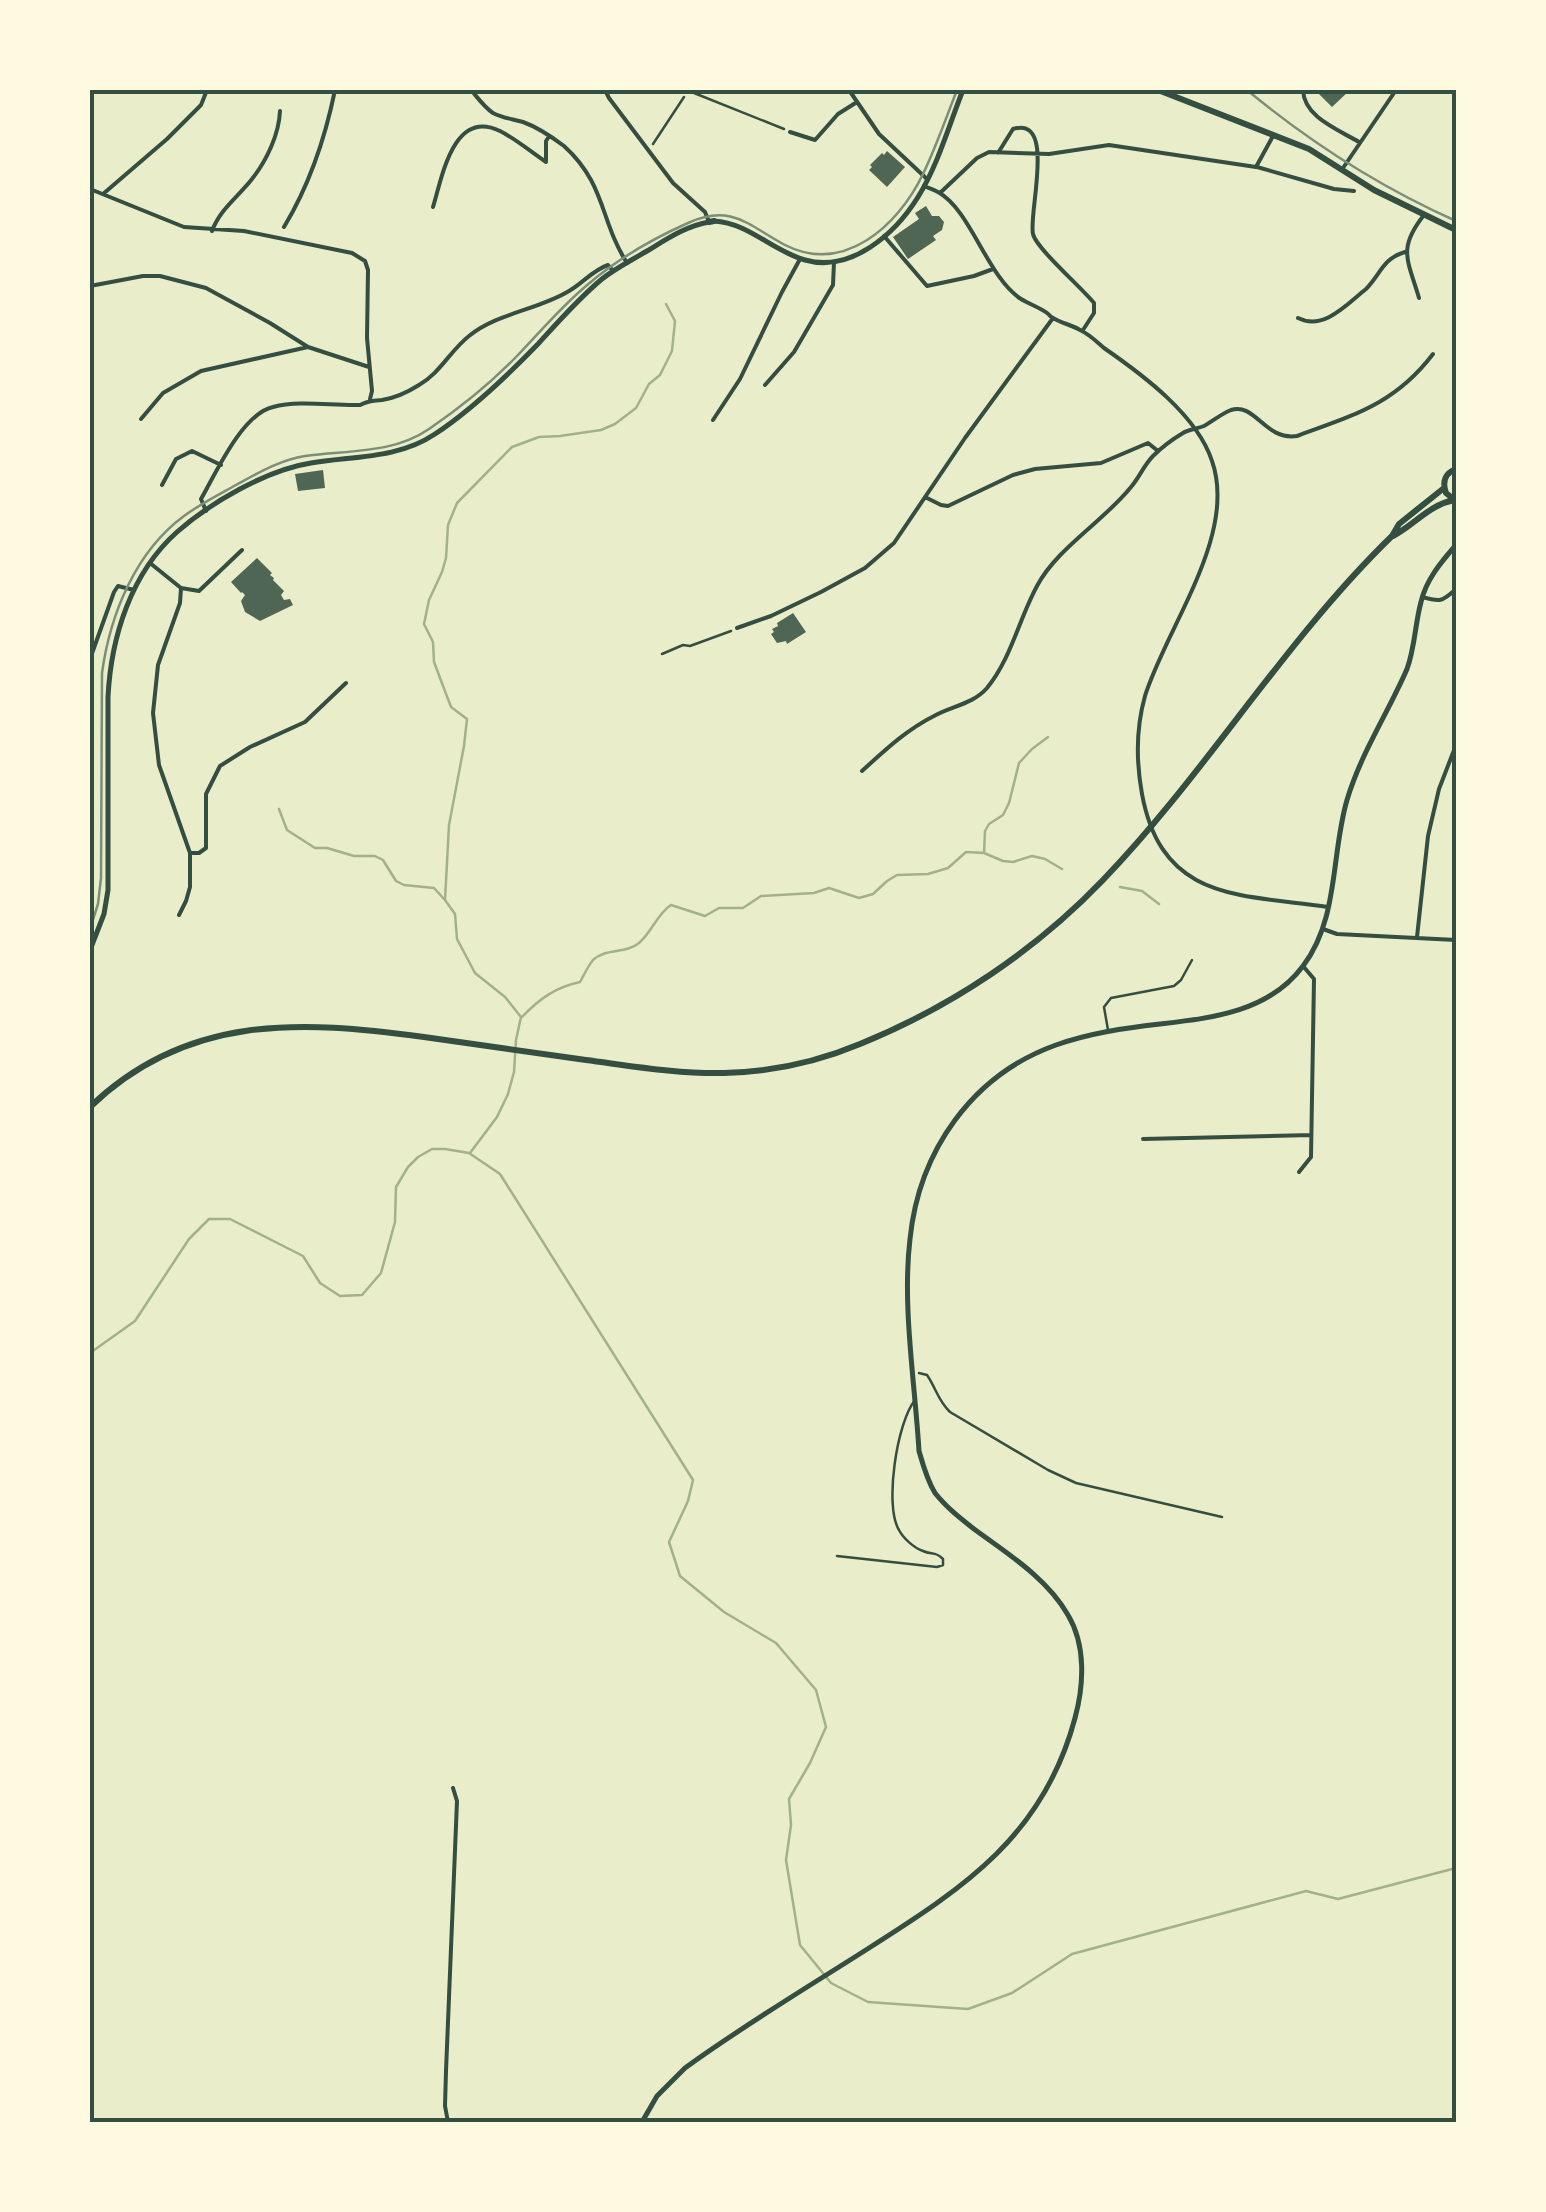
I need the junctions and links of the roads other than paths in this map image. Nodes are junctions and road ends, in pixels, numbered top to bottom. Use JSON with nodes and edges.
{"nodes":[{"id":1,"x":207,"y":90,"type":"edge"},
{"id":2,"x":335,"y":90,"type":"edge"},
{"id":3,"x":471,"y":90,"type":"edge"},
{"id":4,"x":605,"y":90,"type":"edge"},
{"id":5,"x":859,"y":90,"type":"edge"},
{"id":6,"x":963,"y":90,"type":"edge"},
{"id":7,"x":1158,"y":90,"type":"edge"},
{"id":8,"x":1303,"y":90,"type":"edge"},
{"id":9,"x":1396,"y":90,"type":"edge"},
{"id":10,"x":851,"y":92,"type":"edge"},
{"id":11,"x":857,"y":102,"type":"junction"},
{"id":12,"x":280,"y":111,"type":"dead end"},
{"id":13,"x":790,"y":132,"type":"road end"},
{"id":14,"x":549,"y":136,"type":"junction"},
{"id":15,"x":1273,"y":136,"type":"junction"},
{"id":16,"x":1359,"y":142,"type":"junction"},
{"id":17,"x":998,"y":152,"type":"junction"},
{"id":18,"x":1038,"y":154,"type":"junction"},
{"id":19,"x":1256,"y":167,"type":"junction"},
{"id":20,"x":1342,"y":169,"type":"junction"},
{"id":21,"x":926,"y":182,"type":"junction"},
{"id":22,"x":90,"y":188,"type":"edge"},
{"id":23,"x":1354,"y":191,"type":"dead end"},
{"id":24,"x":940,"y":192,"type":"junction"},
{"id":25,"x":103,"y":194,"type":"junction"},
{"id":26,"x":433,"y":208,"type":"dead end"},
{"id":27,"x":1424,"y":215,"type":"junction"},
{"id":28,"x":711,"y":222,"type":"junction"},
{"id":29,"x":284,"y":226,"type":"dead end"},
{"id":30,"x":1456,"y":230,"type":"edge"},
{"id":31,"x":212,"y":231,"type":"junction"},
{"id":32,"x":884,"y":236,"type":"junction"},
{"id":33,"x":1406,"y":252,"type":"junction"},
{"id":34,"x":800,"y":259,"type":"junction"},
{"id":35,"x":834,"y":262,"type":"junction"},
{"id":36,"x":627,"y":263,"type":"junction"},
{"id":37,"x":994,"y":268,"type":"junction"},
{"id":38,"x":614,"y":272,"type":"junction"},
{"id":39,"x":90,"y":286,"type":"edge"},
{"id":40,"x":1419,"y":298,"type":"dead end"},
{"id":41,"x":1053,"y":318,"type":"junction"},
{"id":42,"x":1298,"y":318,"type":"dead end"},
{"id":43,"x":1082,"y":330,"type":"junction"},
{"id":44,"x":308,"y":348,"type":"junction"},
{"id":45,"x":1433,"y":354,"type":"dead end"},
{"id":46,"x":368,"y":368,"type":"junction"},
{"id":47,"x":765,"y":384,"type":"dead end"},
{"id":48,"x":370,"y":399,"type":"junction"},
{"id":49,"x":141,"y":419,"type":"dead end"},
{"id":50,"x":713,"y":420,"type":"dead end"},
{"id":51,"x":1194,"y":429,"type":"junction"},
{"id":52,"x":1158,"y":452,"type":"junction"},
{"id":53,"x":221,"y":465,"type":"junction"},
{"id":54,"x":1456,"y":469,"type":"edge"},
{"id":55,"x":162,"y":485,"type":"dead end"},
{"id":56,"x":1444,"y":488,"type":"junction"},
{"id":57,"x":925,"y":497,"type":"junction"},
{"id":58,"x":1455,"y":500,"type":"edge"},
{"id":59,"x":206,"y":511,"type":"junction"},
{"id":60,"x":1392,"y":536,"type":"junction"},
{"id":61,"x":1456,"y":545,"type":"edge"},
{"id":62,"x":242,"y":550,"type":"dead end"},
{"id":63,"x":150,"y":563,"type":"junction"},
{"id":64,"x":180,"y":588,"type":"junction"},
{"id":65,"x":1456,"y":588,"type":"edge"},
{"id":66,"x":134,"y":590,"type":"junction"},
{"id":67,"x":1422,"y":598,"type":"junction"},
{"id":68,"x":737,"y":628,"type":"road end"},
{"id":69,"x":90,"y":660,"type":"edge"},
{"id":70,"x":346,"y":683,"type":"dead end"},
{"id":71,"x":1456,"y":745,"type":"edge"},
{"id":72,"x":862,"y":772,"type":"dead end"},
{"id":73,"x":190,"y":853,"type":"junction"},
{"id":74,"x":1328,"y":906,"type":"junction"},
{"id":75,"x":178,"y":915,"type":"dead end"},
{"id":76,"x":1322,"y":929,"type":"junction"},
{"id":77,"x":1417,"y":937,"type":"junction"},
{"id":78,"x":1456,"y":940,"type":"edge"},
{"id":79,"x":90,"y":950,"type":"edge"},
{"id":80,"x":1192,"y":960,"type":"dead end"},
{"id":81,"x":1304,"y":966,"type":"junction"},
{"id":82,"x":1108,"y":1032,"type":"junction"},
{"id":83,"x":90,"y":1107,"type":"edge"},
{"id":84,"x":1312,"y":1134,"type":"junction"},
{"id":85,"x":1143,"y":1139,"type":"dead end"},
{"id":86,"x":1299,"y":1172,"type":"dead end"},
{"id":87,"x":916,"y":1399,"type":"junction"},
{"id":88,"x":837,"y":1556,"type":"dead end"},
{"id":89,"x":453,"y":1788,"type":"dead end"},
{"id":90,"x":448,"y":2122,"type":"edge"},
{"id":91,"x":642,"y":2122,"type":"edge"}],
"edges":[{"from":1,"to":25,"type":"street"},
{"from":2,"to":29,"type":"street"},
{"from":3,"to":14,"type":"street"},
{"from":4,"to":28,"type":"street"},
{"from":5,"to":10,"type":"street"},
{"from":6,"to":21,"type":"street"},
{"from":7,"to":15,"type":"main road"},
{"from":8,"to":16,"type":"street"},
{"from":9,"to":16,"type":"street"},
{"from":10,"to":11,"type":"street"},
{"from":11,"to":13,"type":"street"},
{"from":11,"to":21,"type":"street"},
{"from":12,"to":31,"type":"street"},
{"from":14,"to":26,"type":"street"},
{"from":14,"to":36,"type":"street"},
{"from":15,"to":19,"type":"street"},
{"from":15,"to":20,"type":"main road"},
{"from":16,"to":20,"type":"street"},
{"from":17,"to":18,"type":"street"},
{"from":17,"to":18,"type":"street"},
{"from":17,"to":24,"type":"street"},
{"from":18,"to":19,"type":"street"},
{"from":18,"to":43,"type":"street"},
{"from":19,"to":23,"type":"street"},
{"from":20,"to":27,"type":"main road"},
{"from":21,"to":24,"type":"street"},
{"from":21,"to":32,"type":"street"},
{"from":22,"to":25,"type":"street"},
{"from":24,"to":37,"type":"street"},
{"from":25,"to":31,"type":"street"},
{"from":27,"to":30,"type":"main road"},
{"from":27,"to":33,"type":"street"},
{"from":28,"to":34,"type":"street"},
{"from":28,"to":36,"type":"street"},
{"from":31,"to":46,"type":"street"},
{"from":32,"to":35,"type":"street"},
{"from":32,"to":37,"type":"street"},
{"from":33,"to":40,"type":"street"},
{"from":33,"to":42,"type":"street"},
{"from":34,"to":35,"type":"street"},
{"from":34,"to":50,"type":"street"},
{"from":35,"to":47,"type":"street"},
{"from":36,"to":38,"type":"street"},
{"from":37,"to":41,"type":"street"},
{"from":38,"to":48,"type":"street"},
{"from":38,"to":59,"type":"street"},
{"from":39,"to":44,"type":"street"},
{"from":41,"to":43,"type":"street"},
{"from":41,"to":57,"type":"street"},
{"from":43,"to":51,"type":"street"},
{"from":44,"to":46,"type":"street"},
{"from":44,"to":49,"type":"street"},
{"from":45,"to":51,"type":"street"},
{"from":46,"to":48,"type":"street"},
{"from":48,"to":53,"type":"street"},
{"from":51,"to":52,"type":"street"},
{"from":51,"to":74,"type":"street"},
{"from":52,"to":57,"type":"street"},
{"from":52,"to":72,"type":"street"},
{"from":53,"to":55,"type":"street"},
{"from":53,"to":59,"type":"street"},
{"from":54,"to":56,"type":"main road"},
{"from":56,"to":58,"type":"main road"},
{"from":56,"to":60,"type":"main road"},
{"from":57,"to":68,"type":"street"},
{"from":58,"to":60,"type":"main road"},
{"from":59,"to":63,"type":"street"},
{"from":60,"to":83,"type":"main road"},
{"from":61,"to":67,"type":"street"},
{"from":62,"to":64,"type":"street"},
{"from":63,"to":64,"type":"street"},
{"from":63,"to":66,"type":"street"},
{"from":64,"to":73,"type":"street"},
{"from":65,"to":67,"type":"street"},
{"from":66,"to":69,"type":"street"},
{"from":66,"to":79,"type":"street"},
{"from":67,"to":74,"type":"street"},
{"from":70,"to":73,"type":"street"},
{"from":71,"to":77,"type":"street"},
{"from":73,"to":75,"type":"street"},
{"from":74,"to":76,"type":"street"},
{"from":76,"to":77,"type":"street"},
{"from":76,"to":81,"type":"street"},
{"from":77,"to":78,"type":"street"},
{"from":80,"to":82,"type":"lane"},
{"from":81,"to":82,"type":"street"},
{"from":81,"to":84,"type":"street"},
{"from":82,"to":87,"type":"street"},
{"from":84,"to":85,"type":"street"},
{"from":84,"to":86,"type":"street"},
{"from":87,"to":88,"type":"lane"},
{"from":87,"to":91,"type":"street"},
{"from":89,"to":90,"type":"street"}]}
